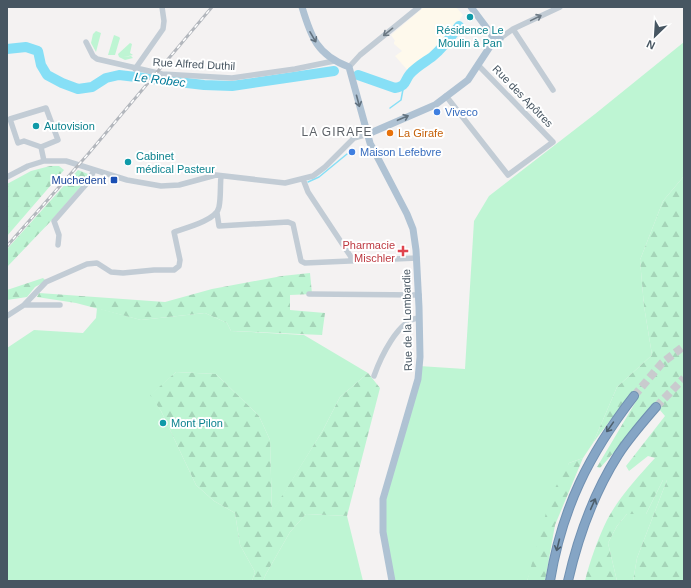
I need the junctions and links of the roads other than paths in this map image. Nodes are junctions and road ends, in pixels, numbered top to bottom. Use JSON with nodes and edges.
{"nodes":[{"id":1,"x":162,"y":7,"type":"edge"},
{"id":2,"x":302,"y":7,"type":"edge"},
{"id":3,"x":419,"y":7,"type":"edge"},
{"id":4,"x":471,"y":7,"type":"edge"},
{"id":5,"x":560,"y":7,"type":"edge"},
{"id":6,"x":513,"y":29,"type":"junction"},
{"id":7,"x":492,"y":35,"type":"junction"},
{"id":8,"x":500,"y":39,"type":"junction"},
{"id":9,"x":86,"y":42,"type":"dead end"},
{"id":10,"x":491,"y":45,"type":"junction"},
{"id":11,"x":334,"y":61,"type":"junction"},
{"id":12,"x":478,"y":65,"type":"junction"},
{"id":13,"x":349,"y":67,"type":"junction"},
{"id":14,"x":135,"y":68,"type":"junction"},
{"id":15,"x":553,"y":90,"type":"dead end"},
{"id":16,"x":446,"y":96,"type":"junction"},
{"id":17,"x":368,"y":134,"type":"junction"},
{"id":18,"x":40,"y":148,"type":"junction"},
{"id":19,"x":44,"y":161,"type":"junction"},
{"id":20,"x":94,"y":170,"type":"junction"},
{"id":21,"x":221,"y":176,"type":"junction"},
{"id":22,"x":7,"y":177,"type":"edge"},
{"id":23,"x":304,"y":179,"type":"junction"},
{"id":24,"x":217,"y":214,"type":"junction"},
{"id":25,"x":58,"y":245,"type":"dead end"},
{"id":26,"x":417,"y":258,"type":"junction"},
{"id":27,"x":353,"y":260,"type":"junction"},
{"id":28,"x":309,"y":294,"type":"dead end"},
{"id":29,"x":419,"y":295,"type":"junction"},
{"id":30,"x":24,"y":305,"type":"junction"},
{"id":31,"x":60,"y":305,"type":"dead end"},
{"id":32,"x":7,"y":316,"type":"edge"},
{"id":33,"x":419,"y":318,"type":"junction"},
{"id":34,"x":374,"y":376,"type":"dead end"},
{"id":35,"x":634,"y":396,"type":"tunnel mouth"},
{"id":36,"x":656,"y":406,"type":"tunnel mouth"},
{"id":37,"x":392,"y":581,"type":"edge"},
{"id":38,"x":550,"y":581,"type":"edge"},
{"id":39,"x":568,"y":581,"type":"edge"}],
"edges":[{"from":1,"to":14,"type":"street"},
{"from":2,"to":11,"type":"main road","one_way":true},
{"from":3,"to":13,"type":"street","one_way":true},
{"from":4,"to":7,"type":"main road"},
{"from":6,"to":5,"type":"street","one_way":true},
{"from":6,"to":8,"type":"street"},
{"from":6,"to":15,"type":"street"},
{"from":7,"to":8,"type":"main road"},
{"from":7,"to":10,"type":"main road"},
{"from":8,"to":10,"type":"street"},
{"from":9,"to":14,"type":"street","name":"Rue Alfred Duthil"},
{"from":10,"to":12,"type":"main road"},
{"from":11,"to":13,"type":"main road"},
{"from":11,"to":14,"type":"street","name":"Rue Alfred Duthil"},
{"from":12,"to":16,"type":"main road"},
{"from":12,"to":16,"type":"street","name":"Rue des Apôtres"},
{"from":13,"to":17,"type":"main road","name":"Rue de la Lombardie","one_way":true},
{"from":17,"to":16,"type":"main road","one_way":true},
{"from":17,"to":23,"type":"street"},
{"from":17,"to":26,"type":"main road","name":"Rue de la Lombardie"},
{"from":18,"to":18,"type":"street"},
{"from":18,"to":19,"type":"street"},
{"from":19,"to":20,"type":"street"},
{"from":19,"to":22,"type":"street"},
{"from":20,"to":21,"type":"street"},
{"from":20,"to":25,"type":"street"},
{"from":21,"to":23,"type":"street"},
{"from":21,"to":24,"type":"street"},
{"from":23,"to":27,"type":"street"},
{"from":24,"to":27,"type":"street"},
{"from":24,"to":30,"type":"street"},
{"from":26,"to":27,"type":"street"},
{"from":26,"to":29,"type":"main road","name":"Rue de la Lombardie"},
{"from":28,"to":29,"type":"street"},
{"from":29,"to":33,"type":"main road","name":"Rue de la Lombardie"},
{"from":30,"to":31,"type":"street"},
{"from":30,"to":32,"type":"street"},
{"from":33,"to":34,"type":"street"},
{"from":33,"to":37,"type":"main road","name":"Rue de la Lombardie"},
{"from":35,"to":38,"type":"highway","one_way":true},
{"from":39,"to":36,"type":"highway","one_way":true}]}
